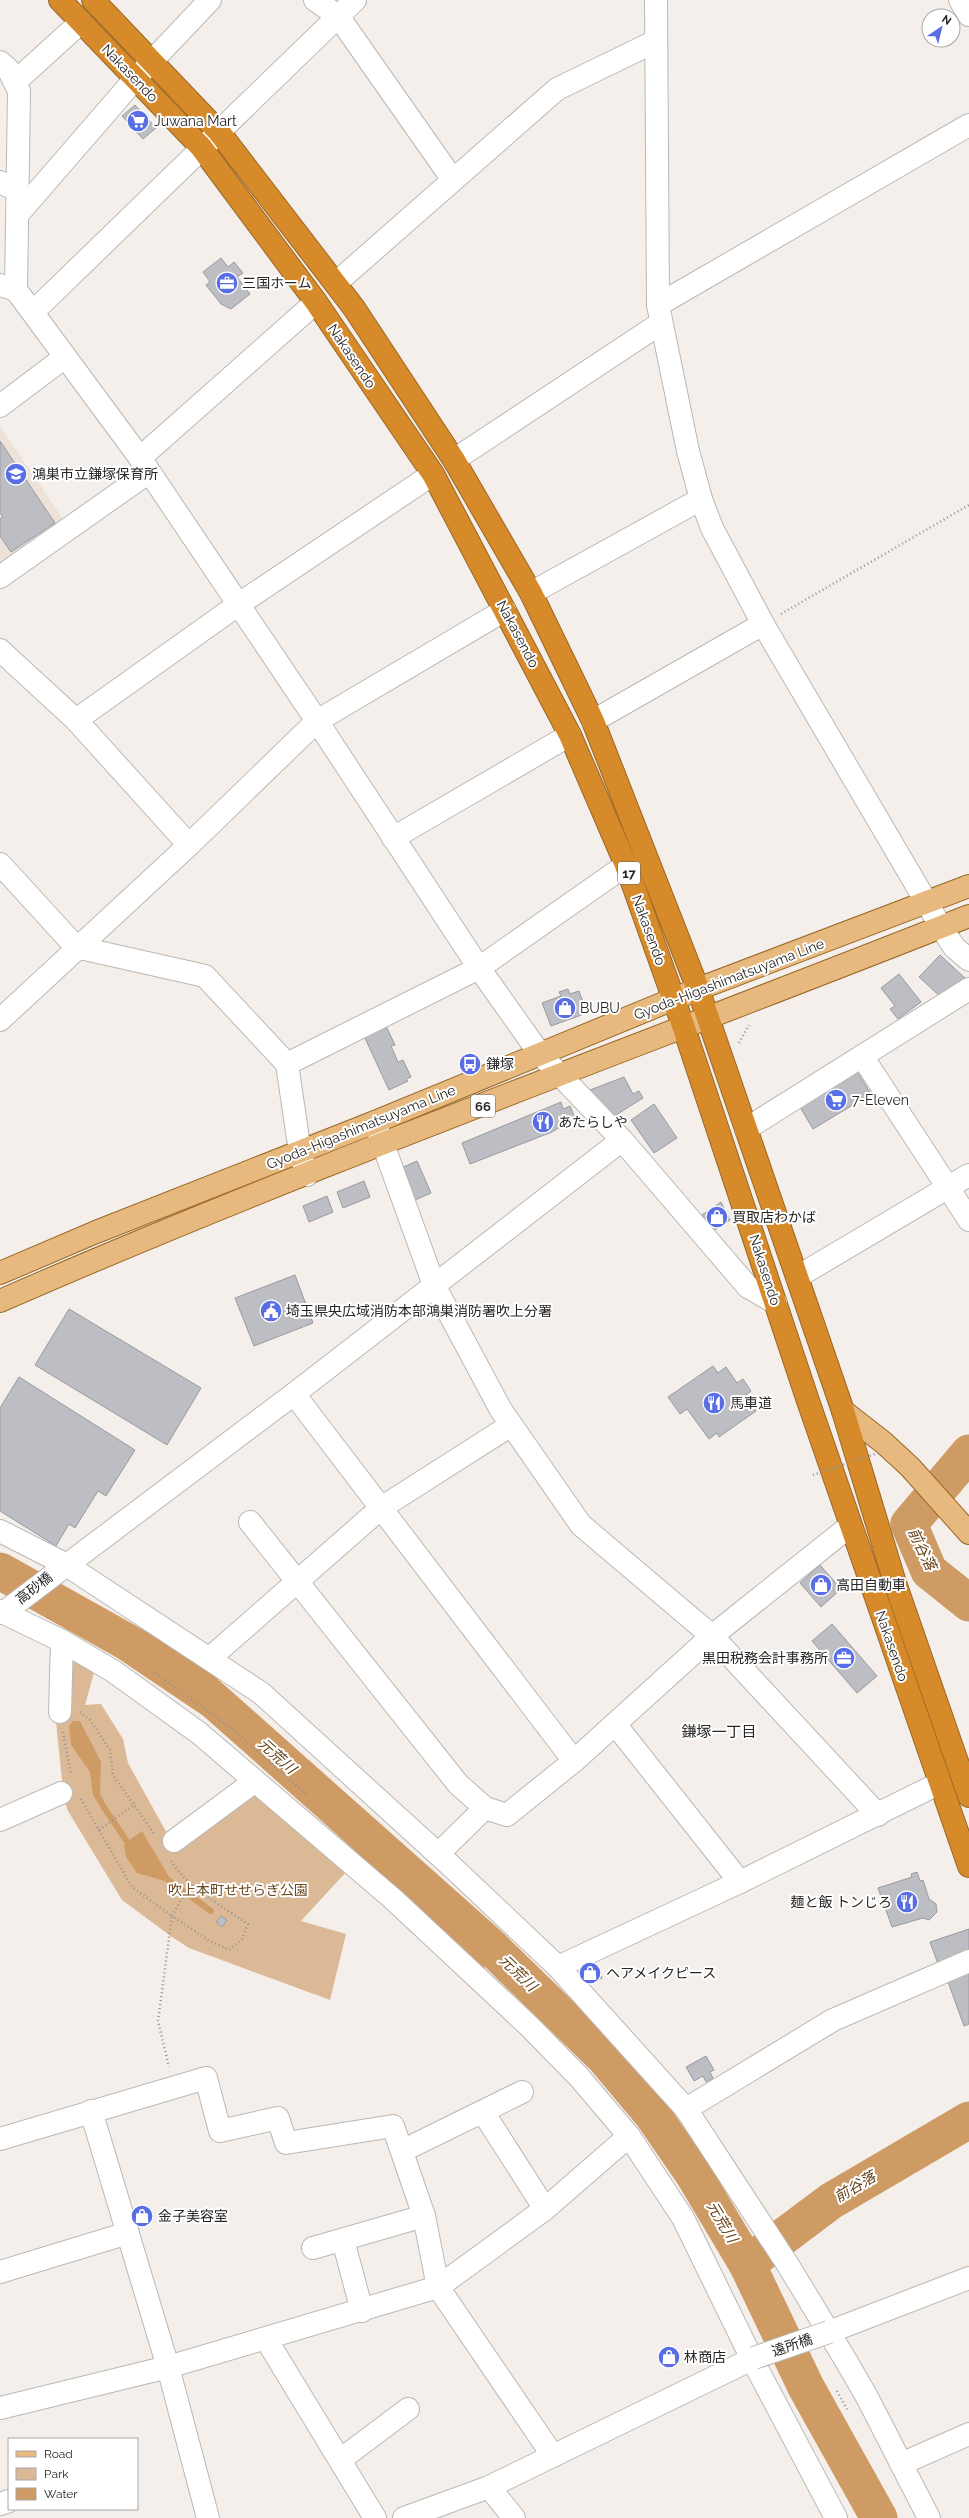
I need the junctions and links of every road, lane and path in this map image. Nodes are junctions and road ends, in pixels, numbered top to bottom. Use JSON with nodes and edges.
{"nodes":[{"id":1,"x":60,"y":0,"type":"edge"},
{"id":2,"x":210,"y":0,"type":"edge"},
{"id":3,"x":315,"y":0,"type":"edge"},
{"id":4,"x":355,"y":0,"type":"edge"},
{"id":5,"x":656,"y":0,"type":"edge"},
{"id":6,"x":960,"y":0,"type":"edge"},
{"id":7,"x":99,"y":2,"type":"edge"},
{"id":8,"x":969,"y":15,"type":"edge"},
{"id":9,"x":338,"y":16,"type":"junction"},
{"id":10,"x":81,"y":22,"type":"junction"},
{"id":11,"x":656,"y":41,"type":"junction"},
{"id":12,"x":152,"y":61,"type":"junction"},
{"id":13,"x":0,"y":62,"type":"edge"},
{"id":14,"x":135,"y":78,"type":"junction"},
{"id":15,"x":15,"y":82,"type":"junction"},
{"id":16,"x":969,"y":125,"type":"edge"},
{"id":17,"x":219,"y":132,"type":"junction"},
{"id":18,"x":201,"y":147,"type":"junction"},
{"id":19,"x":453,"y":180,"type":"junction"},
{"id":20,"x":10,"y":186,"type":"edge"},
{"id":21,"x":19,"y":213,"type":"junction"},
{"id":22,"x":336,"y":284,"type":"junction"},
{"id":23,"x":8,"y":287,"type":"edge"},
{"id":24,"x":316,"y":302,"type":"junction"},
{"id":25,"x":33,"y":312,"type":"junction"},
{"id":26,"x":660,"y":314,"type":"junction"},
{"id":27,"x":66,"y":357,"type":"junction"},
{"id":28,"x":0,"y":406,"type":"edge"},
{"id":29,"x":454,"y":460,"type":"junction"},
{"id":30,"x":144,"y":465,"type":"junction"},
{"id":31,"x":433,"y":474,"type":"junction"},
{"id":32,"x":702,"y":499,"type":"junction"},
{"id":33,"x":969,"y":505,"type":"edge"},
{"id":34,"x":0,"y":577,"type":"edge"},
{"id":35,"x":531,"y":593,"type":"junction"},
{"id":36,"x":239,"y":604,"type":"junction"},
{"id":37,"x":505,"y":610,"type":"junction"},
{"id":38,"x":763,"y":624,"type":"junction"},
{"id":39,"x":0,"y":650,"type":"edge"},
{"id":40,"x":76,"y":720,"type":"junction"},
{"id":41,"x":317,"y":721,"type":"junction"},
{"id":42,"x":593,"y":721,"type":"junction"},
{"id":43,"x":570,"y":735,"type":"junction"},
{"id":44,"x":393,"y":838,"type":"junction"},
{"id":45,"x":188,"y":845,"type":"junction"},
{"id":46,"x":0,"y":864,"type":"edge"},
{"id":47,"x":626,"y":866,"type":"junction"},
{"id":48,"x":904,"y":884,"type":"dead end"},
{"id":49,"x":969,"y":886,"type":"edge"},
{"id":50,"x":926,"y":903,"type":"junction"},
{"id":51,"x":969,"y":916,"type":"edge"},
{"id":52,"x":941,"y":927,"type":"junction"},
{"id":53,"x":76,"y":947,"type":"junction"},
{"id":54,"x":946,"y":952,"type":"dead end"},
{"id":55,"x":969,"y":960,"type":"edge"},
{"id":56,"x":479,"y":968,"type":"junction"},
{"id":57,"x":698,"y":989,"type":"junction"},
{"id":58,"x":969,"y":989,"type":"edge"},
{"id":59,"x":674,"y":1000,"type":"junction"},
{"id":60,"x":707,"y":1018,"type":"junction"},
{"id":61,"x":0,"y":1020,"type":"edge"},
{"id":62,"x":748,"y":1025,"type":"dead end"},
{"id":63,"x":684,"y":1028,"type":"junction"},
{"id":64,"x":738,"y":1046,"type":"dead end"},
{"id":65,"x":540,"y":1054,"type":"junction"},
{"id":66,"x":862,"y":1056,"type":"junction"},
{"id":67,"x":287,"y":1064,"type":"junction"},
{"id":68,"x":562,"y":1076,"type":"junction"},
{"id":69,"x":375,"y":1122,"type":"junction"},
{"id":70,"x":746,"y":1129,"type":"junction"},
{"id":71,"x":622,"y":1140,"type":"junction"},
{"id":72,"x":384,"y":1144,"type":"junction"},
{"id":73,"x":300,"y":1152,"type":"junction"},
{"id":74,"x":969,"y":1174,"type":"edge"},
{"id":75,"x":307,"y":1175,"type":"junction"},
{"id":76,"x":947,"y":1188,"type":"junction"},
{"id":77,"x":969,"y":1220,"type":"edge"},
{"id":78,"x":0,"y":1272,"type":"edge"},
{"id":79,"x":797,"y":1277,"type":"junction"},
{"id":80,"x":434,"y":1285,"type":"junction"},
{"id":81,"x":0,"y":1301,"type":"edge"},
{"id":82,"x":776,"y":1303,"type":"junction"},
{"id":83,"x":294,"y":1394,"type":"junction"},
{"id":84,"x":843,"y":1411,"type":"junction"},
{"id":85,"x":511,"y":1425,"type":"junction"},
{"id":86,"x":878,"y":1453,"type":"dead end"},
{"id":87,"x":813,"y":1474,"type":"dead end"},
{"id":88,"x":381,"y":1508,"type":"junction"},
{"id":89,"x":250,"y":1522,"type":"dead end"},
{"id":90,"x":850,"y":1526,"type":"junction"},
{"id":91,"x":0,"y":1531,"type":"edge"},
{"id":92,"x":969,"y":1532,"type":"edge"},
{"id":93,"x":65,"y":1564,"type":"junction"},
{"id":94,"x":299,"y":1581,"type":"junction"},
{"id":95,"x":1,"y":1612,"type":"edge"},
{"id":96,"x":712,"y":1636,"type":"junction"},
{"id":97,"x":62,"y":1641,"type":"junction"},
{"id":98,"x":210,"y":1658,"type":"junction"},
{"id":99,"x":69,"y":1708,"type":"junction"},
{"id":100,"x":615,"y":1724,"type":"junction"},
{"id":101,"x":574,"y":1761,"type":"junction"},
{"id":102,"x":255,"y":1781,"type":"junction"},
{"id":103,"x":940,"y":1783,"type":"junction"},
{"id":104,"x":71,"y":1789,"type":"junction"},
{"id":105,"x":969,"y":1796,"type":"edge"},
{"id":106,"x":135,"y":1804,"type":"junction"},
{"id":107,"x":485,"y":1808,"type":"junction"},
{"id":108,"x":878,"y":1815,"type":"junction"},
{"id":109,"x":0,"y":1820,"type":"edge"},
{"id":110,"x":99,"y":1830,"type":"junction"},
{"id":111,"x":169,"y":1845,"type":"junction"},
{"id":112,"x":438,"y":1854,"type":"junction"},
{"id":113,"x":969,"y":1866,"type":"edge"},
{"id":114,"x":740,"y":1882,"type":"junction"},
{"id":115,"x":192,"y":1883,"type":"junction"},
{"id":116,"x":172,"y":1916,"type":"junction"},
{"id":117,"x":969,"y":1961,"type":"edge"},
{"id":118,"x":558,"y":1967,"type":"junction"},
{"id":119,"x":174,"y":2087,"type":"junction"},
{"id":120,"x":522,"y":2092,"type":"dead end"},
{"id":121,"x":686,"y":2109,"type":"junction"},
{"id":122,"x":91,"y":2111,"type":"junction"},
{"id":123,"x":483,"y":2112,"type":"junction"},
{"id":124,"x":629,"y":2136,"type":"junction"},
{"id":125,"x":0,"y":2139,"type":"edge"},
{"id":126,"x":402,"y":2151,"type":"junction"},
{"id":127,"x":545,"y":2209,"type":"junction"},
{"id":128,"x":424,"y":2216,"type":"junction"},
{"id":129,"x":128,"y":2233,"type":"junction"},
{"id":130,"x":343,"y":2240,"type":"junction"},
{"id":131,"x":313,"y":2248,"type":"dead end"},
{"id":132,"x":0,"y":2272,"type":"edge"},
{"id":133,"x":969,"y":2278,"type":"edge"},
{"id":134,"x":438,"y":2287,"type":"junction"},
{"id":135,"x":362,"y":2311,"type":"junction"},
{"id":136,"x":829,"y":2332,"type":"junction"},
{"id":137,"x":266,"y":2339,"type":"junction"},
{"id":138,"x":753,"y":2359,"type":"junction"},
{"id":139,"x":168,"y":2367,"type":"junction"},
{"id":140,"x":0,"y":2408,"type":"edge"},
{"id":141,"x":408,"y":2409,"type":"dead end"},
{"id":142,"x":969,"y":2434,"type":"edge"},
{"id":143,"x":553,"y":2456,"type":"junction"},
{"id":144,"x":340,"y":2460,"type":"junction"},
{"id":145,"x":901,"y":2464,"type":"junction"},
{"id":146,"x":489,"y":2487,"type":"junction"},
{"id":147,"x":208,"y":2518,"type":"edge"},
{"id":148,"x":375,"y":2518,"type":"edge"},
{"id":149,"x":404,"y":2518,"type":"edge"},
{"id":150,"x":514,"y":2518,"type":"edge"},
{"id":151,"x":836,"y":2518,"type":"edge"},
{"id":152,"x":929,"y":2518,"type":"edge"}],
"edges":[{"from":1,"to":10,"type":"highway","name":"Nakasendo","number":"17"},
{"from":2,"to":12,"type":"street"},
{"from":3,"to":9,"type":"street"},
{"from":4,"to":9,"type":"street"},
{"from":5,"to":11,"type":"street"},
{"from":6,"to":8,"type":"street"},
{"from":7,"to":12,"type":"highway","name":"Nakasendo","number":"17"},
{"from":9,"to":17,"type":"street"},
{"from":9,"to":19,"type":"street"},
{"from":10,"to":14,"type":"highway","name":"Nakasendo","number":"17"},
{"from":10,"to":15,"type":"street"},
{"from":11,"to":19,"type":"street"},
{"from":11,"to":26,"type":"street"},
{"from":12,"to":14,"type":"street"},
{"from":12,"to":17,"type":"highway","name":"Nakasendo","number":"17"},
{"from":13,"to":15,"type":"street"},
{"from":14,"to":18,"type":"highway","name":"Nakasendo","number":"17"},
{"from":14,"to":21,"type":"street"},
{"from":15,"to":20,"type":"street"},
{"from":16,"to":26,"type":"street"},
{"from":17,"to":18,"type":"street"},
{"from":17,"to":22,"type":"highway","name":"Nakasendo","number":"17"},
{"from":18,"to":24,"type":"highway","name":"Nakasendo","number":"17"},
{"from":18,"to":25,"type":"street"},
{"from":19,"to":22,"type":"street"},
{"from":20,"to":21,"type":"street"},
{"from":21,"to":23,"type":"street"},
{"from":22,"to":29,"type":"highway","name":"Nakasendo","number":"17"},
{"from":23,"to":25,"type":"street"},
{"from":24,"to":30,"type":"street"},
{"from":24,"to":31,"type":"highway","name":"Nakasendo","number":"17"},
{"from":25,"to":27,"type":"street"},
{"from":26,"to":29,"type":"street"},
{"from":26,"to":32,"type":"street"},
{"from":27,"to":28,"type":"street"},
{"from":27,"to":30,"type":"street"},
{"from":29,"to":35,"type":"highway","name":"Nakasendo","number":"17"},
{"from":30,"to":34,"type":"street"},
{"from":30,"to":36,"type":"street"},
{"from":31,"to":36,"type":"street"},
{"from":31,"to":37,"type":"highway","name":"Nakasendo","number":"17"},
{"from":32,"to":35,"type":"street"},
{"from":32,"to":38,"type":"street"},
{"from":33,"to":38,"type":"path"},
{"from":35,"to":42,"type":"highway","name":"Nakasendo","number":"17"},
{"from":36,"to":40,"type":"street"},
{"from":36,"to":41,"type":"street"},
{"from":37,"to":41,"type":"street"},
{"from":37,"to":43,"type":"highway","name":"Nakasendo","number":"17"},
{"from":38,"to":42,"type":"street"},
{"from":38,"to":50,"type":"street"},
{"from":39,"to":40,"type":"street"},
{"from":40,"to":45,"type":"street"},
{"from":41,"to":44,"type":"street"},
{"from":41,"to":45,"type":"street"},
{"from":42,"to":57,"type":"highway","name":"Nakasendo","number":"17"},
{"from":43,"to":44,"type":"street"},
{"from":43,"to":47,"type":"highway","name":"Nakasendo","number":"17"},
{"from":44,"to":56,"type":"street"},
{"from":45,"to":53,"type":"street"},
{"from":46,"to":53,"type":"street"},
{"from":47,"to":56,"type":"street"},
{"from":47,"to":59,"type":"highway","name":"Nakasendo","number":"17"},
{"from":48,"to":54,"type":"street"},
{"from":49,"to":50,"type":"main road","name":"Gyoda-Higashimatsuyama Line","number":"66"},
{"from":50,"to":52,"type":"street"},
{"from":50,"to":57,"type":"main road","name":"Gyoda-Higashimatsuyama Line","number":"66"},
{"from":51,"to":52,"type":"main road","name":"Gyoda-Higashimatsuyama Line","number":"66"},
{"from":52,"to":55,"type":"street"},
{"from":52,"to":60,"type":"main road","name":"Gyoda-Higashimatsuyama Line","number":"66"},
{"from":53,"to":61,"type":"street"},
{"from":53,"to":67,"type":"street"},
{"from":56,"to":65,"type":"street"},
{"from":56,"to":67,"type":"street"},
{"from":57,"to":59,"type":"main road","name":"Gyoda-Higashimatsuyama Line","number":"66"},
{"from":57,"to":60,"type":"highway","name":"Nakasendo","number":"17"},
{"from":58,"to":66,"type":"street"},
{"from":59,"to":63,"type":"highway","name":"Nakasendo","number":"17"},
{"from":59,"to":65,"type":"main road","name":"Gyoda-Higashimatsuyama Line","number":"66"},
{"from":60,"to":63,"type":"main road","name":"Gyoda-Higashimatsuyama Line","number":"66"},
{"from":60,"to":70,"type":"highway","name":"Nakasendo","number":"17"},
{"from":62,"to":64,"type":"path"},
{"from":63,"to":68,"type":"main road","name":"Gyoda-Higashimatsuyama Line","number":"66"},
{"from":63,"to":82,"type":"highway","name":"Nakasendo","number":"17"},
{"from":65,"to":68,"type":"street"},
{"from":65,"to":69,"type":"main road","name":"Gyoda-Higashimatsuyama Line","number":"66"},
{"from":66,"to":70,"type":"street"},
{"from":66,"to":76,"type":"street"},
{"from":67,"to":73,"type":"street"},
{"from":68,"to":71,"type":"street"},
{"from":68,"to":72,"type":"main road","name":"Gyoda-Higashimatsuyama Line","number":"66"},
{"from":69,"to":72,"type":"street"},
{"from":69,"to":73,"type":"main road","name":"Gyoda-Higashimatsuyama Line","number":"66"},
{"from":70,"to":79,"type":"highway","name":"Nakasendo","number":"17"},
{"from":71,"to":80,"type":"street","name":"高砂橋"},
{"from":71,"to":82,"type":"street"},
{"from":72,"to":75,"type":"main road","name":"Gyoda-Higashimatsuyama Line","number":"66"},
{"from":72,"to":80,"type":"street"},
{"from":73,"to":75,"type":"street"},
{"from":73,"to":78,"type":"main road","name":"Gyoda-Higashimatsuyama Line","number":"66"},
{"from":74,"to":76,"type":"street"},
{"from":75,"to":81,"type":"main road","name":"Gyoda-Higashimatsuyama Line","number":"66"},
{"from":76,"to":77,"type":"street"},
{"from":76,"to":79,"type":"street"},
{"from":79,"to":84,"type":"highway","name":"Nakasendo","number":"17"},
{"from":80,"to":83,"type":"street","name":"高砂橋"},
{"from":80,"to":85,"type":"street"},
{"from":82,"to":90,"type":"highway","name":"Nakasendo","number":"17"},
{"from":83,"to":88,"type":"street"},
{"from":83,"to":93,"type":"street","name":"高砂橋"},
{"from":84,"to":92,"type":"main road"},
{"from":84,"to":105,"type":"highway","name":"Nakasendo","number":"17"},
{"from":85,"to":88,"type":"street"},
{"from":85,"to":96,"type":"street"},
{"from":86,"to":87,"type":"path","bridge":true},
{"from":88,"to":94,"type":"street"},
{"from":88,"to":101,"type":"street"},
{"from":89,"to":94,"type":"street"},
{"from":90,"to":96,"type":"street"},
{"from":90,"to":103,"type":"highway","name":"Nakasendo","number":"17"},
{"from":91,"to":93,"type":"street"},
{"from":93,"to":95,"type":"street","name":"高砂橋"},
{"from":93,"to":98,"type":"street"},
{"from":94,"to":98,"type":"street"},
{"from":94,"to":107,"type":"street"},
{"from":95,"to":97,"type":"street"},
{"from":96,"to":100,"type":"street"},
{"from":96,"to":108,"type":"street"},
{"from":97,"to":99,"type":"street"},
{"from":97,"to":102,"type":"street"},
{"from":98,"to":112,"type":"street"},
{"from":99,"to":104,"type":"path"},
{"from":99,"to":106,"type":"path"},
{"from":100,"to":101,"type":"street"},
{"from":100,"to":114,"type":"street"},
{"from":101,"to":107,"type":"street"},
{"from":102,"to":111,"type":"street"},
{"from":102,"to":124,"type":"street"},
{"from":103,"to":108,"type":"street"},
{"from":103,"to":113,"type":"highway","name":"Nakasendo","number":"17"},
{"from":104,"to":109,"type":"street"},
{"from":104,"to":110,"type":"path"},
{"from":106,"to":110,"type":"path"},
{"from":106,"to":111,"type":"path"},
{"from":107,"to":112,"type":"street"},
{"from":108,"to":114,"type":"street"},
{"from":110,"to":116,"type":"path"},
{"from":111,"to":115,"type":"path"},
{"from":112,"to":118,"type":"street"},
{"from":114,"to":118,"type":"street"},
{"from":115,"to":116,"type":"path"},
{"from":115,"to":116,"type":"path"},
{"from":116,"to":119,"type":"path"},
{"from":117,"to":121,"type":"street"},
{"from":118,"to":121,"type":"street"},
{"from":119,"to":122,"type":"street"},
{"from":119,"to":126,"type":"street"},
{"from":120,"to":123,"type":"street"},
{"from":121,"to":136,"type":"street"},
{"from":122,"to":125,"type":"street"},
{"from":122,"to":129,"type":"street"},
{"from":123,"to":126,"type":"street"},
{"from":123,"to":127,"type":"street"},
{"from":124,"to":127,"type":"street"},
{"from":124,"to":138,"type":"street"},
{"from":126,"to":128,"type":"street"},
{"from":127,"to":134,"type":"street"},
{"from":128,"to":130,"type":"street"},
{"from":128,"to":134,"type":"street"},
{"from":129,"to":132,"type":"street"},
{"from":129,"to":139,"type":"street"},
{"from":130,"to":131,"type":"street"},
{"from":130,"to":135,"type":"street"},
{"from":133,"to":136,"type":"street","name":"遠所橋"},
{"from":134,"to":135,"type":"street"},
{"from":134,"to":143,"type":"street"},
{"from":135,"to":137,"type":"street"},
{"from":136,"to":138,"type":"street","name":"遠所橋","bridge":true},
{"from":136,"to":145,"type":"street"},
{"from":137,"to":139,"type":"street"},
{"from":137,"to":144,"type":"street"},
{"from":138,"to":143,"type":"street","name":"遠所橋"},
{"from":138,"to":151,"type":"street"},
{"from":139,"to":140,"type":"street"},
{"from":139,"to":147,"type":"street"},
{"from":141,"to":144,"type":"street"},
{"from":142,"to":145,"type":"street"},
{"from":143,"to":146,"type":"street","name":"遠所橋"},
{"from":144,"to":148,"type":"street"},
{"from":145,"to":152,"type":"street"},
{"from":146,"to":149,"type":"street","name":"遠所橋"},
{"from":146,"to":150,"type":"street"}]}
